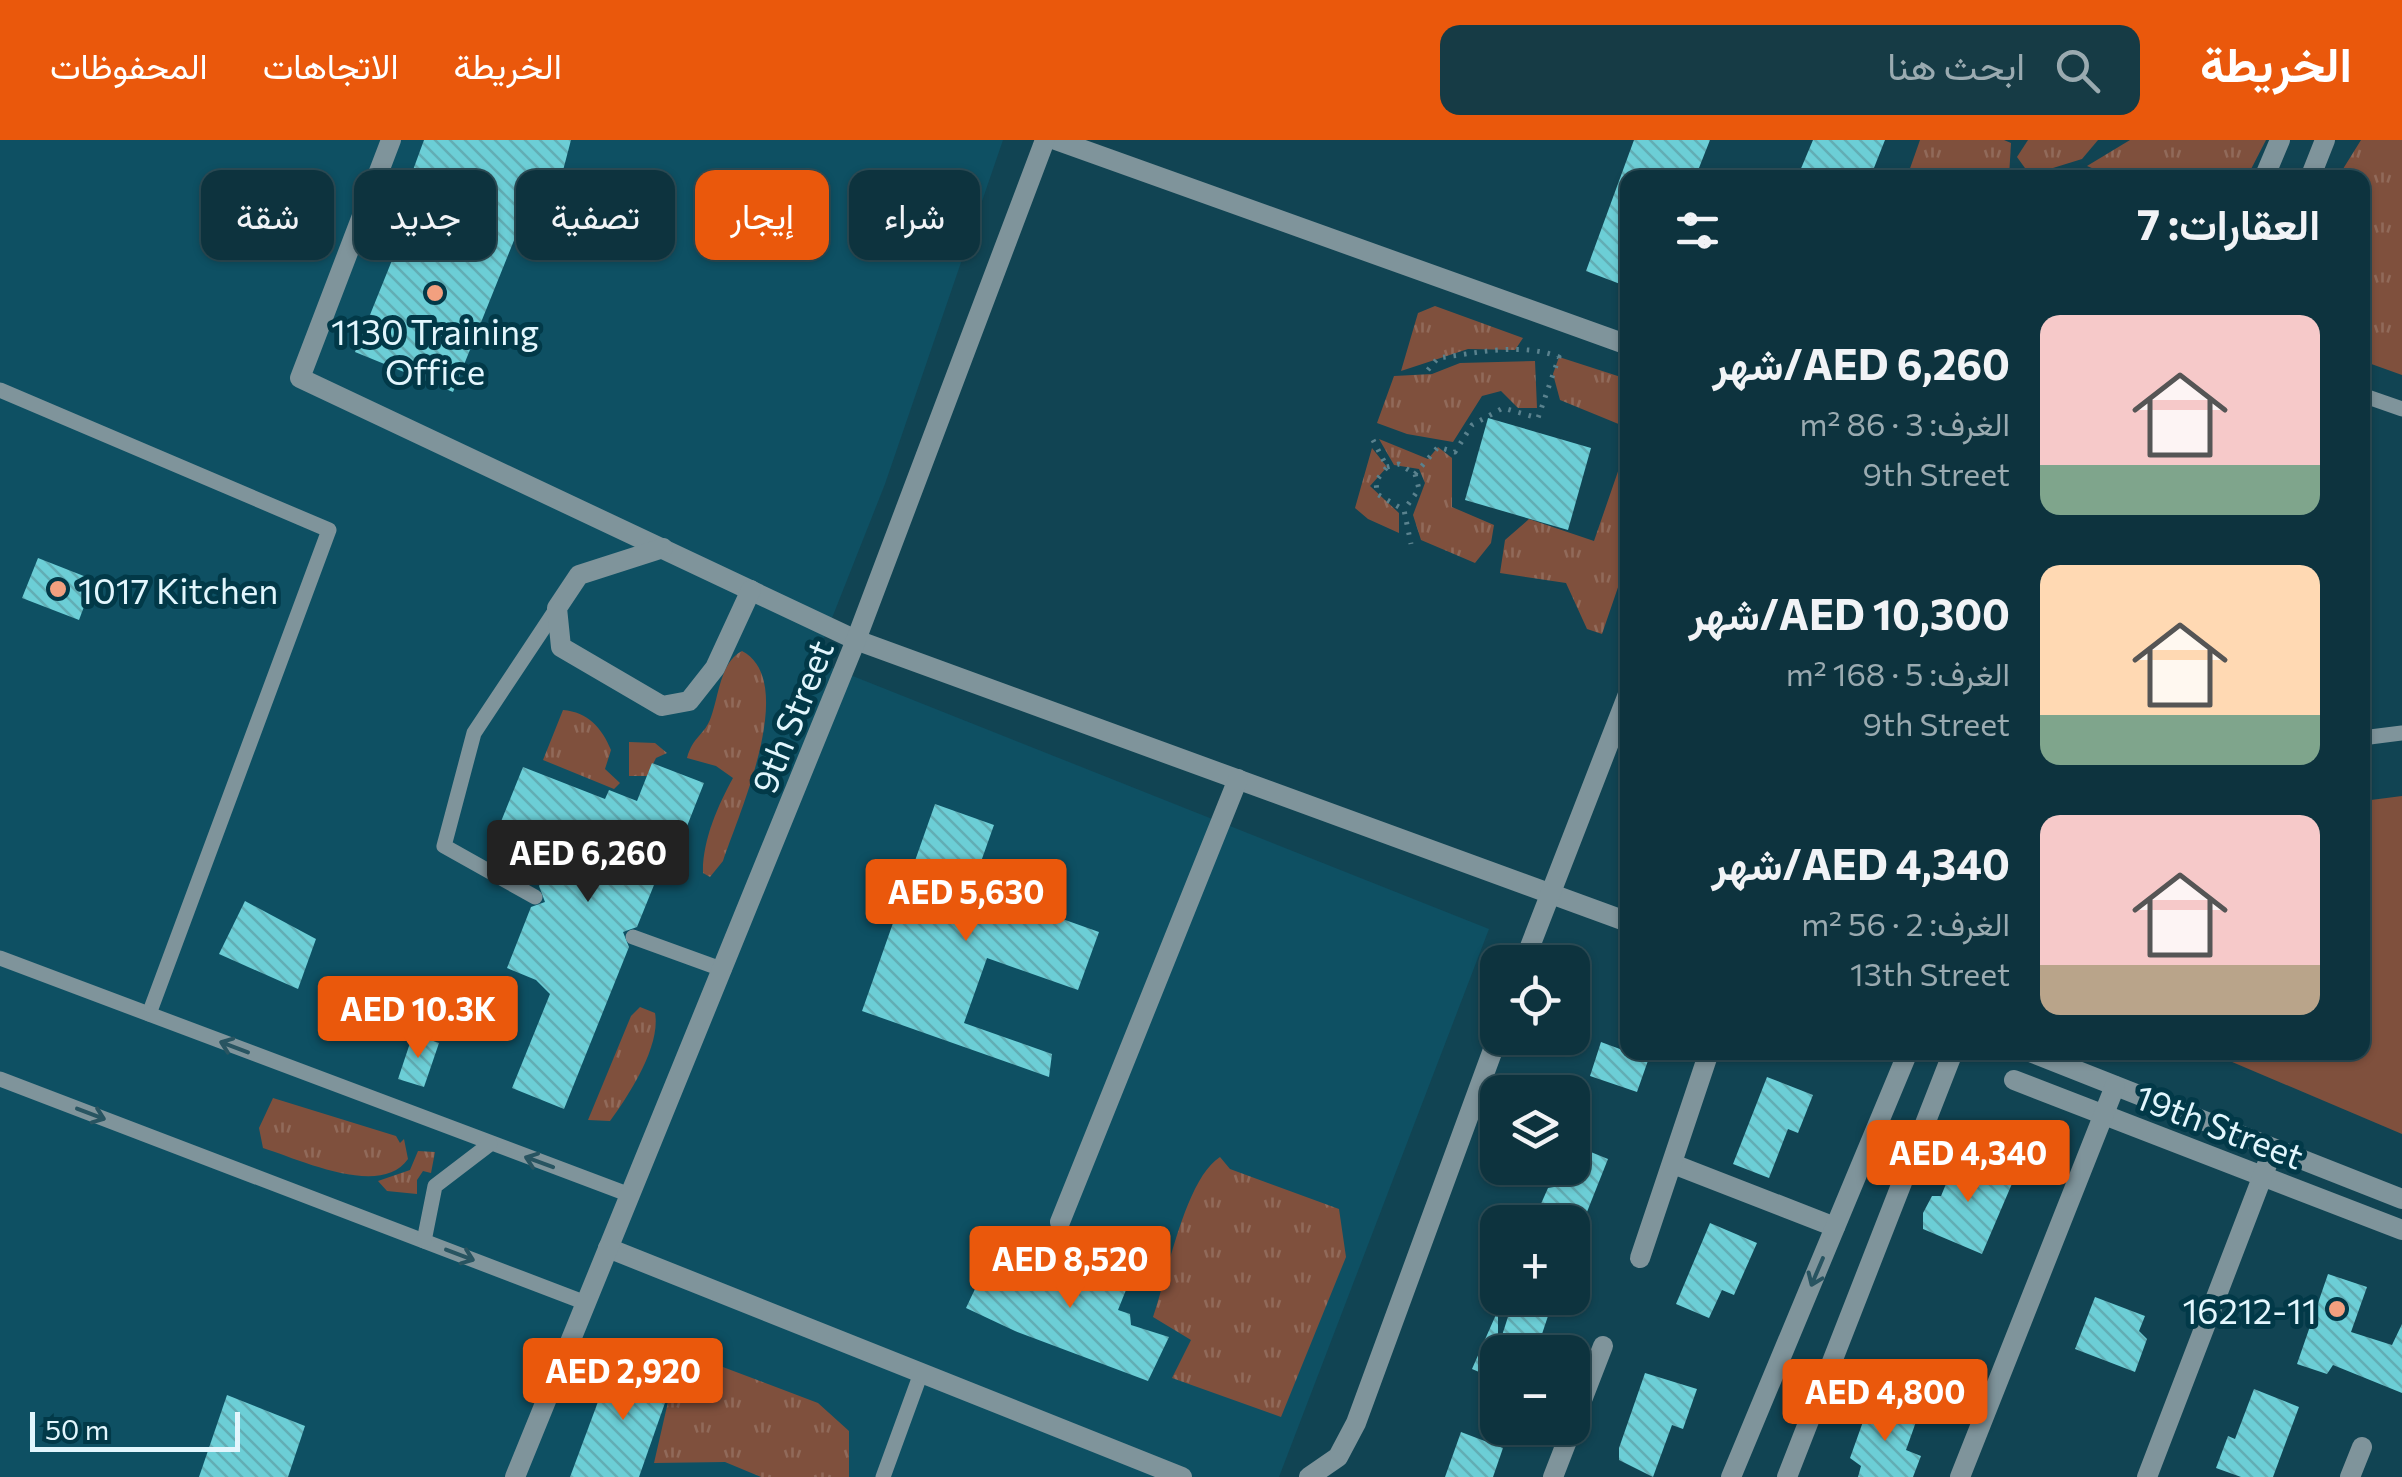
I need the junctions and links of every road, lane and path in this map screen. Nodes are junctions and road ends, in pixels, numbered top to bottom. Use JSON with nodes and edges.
{"nodes":[{"id":1,"x":391,"y":140,"type":"edge"},
{"id":2,"x":1045,"y":140,"type":"edge"},
{"id":3,"x":1056,"y":140,"type":"edge"},
{"id":4,"x":2280,"y":140,"type":"edge"},
{"id":5,"x":2325,"y":140,"type":"edge"},
{"id":6,"x":2267,"y":170,"type":"edge"},
{"id":7,"x":2313,"y":170,"type":"edge"},
{"id":8,"x":1620,"y":342,"type":"edge"},
{"id":9,"x":1427,"y":371,"type":"dead end"},
{"id":10,"x":0,"y":390,"type":"edge"},
{"id":11,"x":2370,"y":397,"type":"edge"},
{"id":12,"x":2402,"y":410,"type":"edge"},
{"id":13,"x":1373,"y":440,"type":"dead end"},
{"id":14,"x":1387,"y":467,"type":"junction"},
{"id":15,"x":1414,"y":474,"type":"junction"},
{"id":16,"x":1404,"y":510,"type":"junction"},
{"id":17,"x":1410,"y":544,"type":"dead end"},
{"id":18,"x":663,"y":548,"type":"junction"},
{"id":19,"x":752,"y":590,"type":"junction"},
{"id":20,"x":557,"y":608,"type":"junction"},
{"id":21,"x":856,"y":640,"type":"junction"},
{"id":22,"x":1620,"y":714,"type":"edge"},
{"id":23,"x":2402,"y":733,"type":"edge"},
{"id":24,"x":2370,"y":737,"type":"edge"},
{"id":25,"x":1238,"y":779,"type":"junction"},
{"id":26,"x":1550,"y":893,"type":"junction"},
{"id":27,"x":535,"y":897,"type":"dead end"},
{"id":28,"x":1620,"y":919,"type":"edge"},
{"id":29,"x":633,"y":938,"type":"dead end"},
{"id":30,"x":1530,"y":945,"type":"edge"},
{"id":31,"x":0,"y":958,"type":"edge"},
{"id":32,"x":724,"y":970,"type":"junction"},
{"id":33,"x":149,"y":1014,"type":"junction"},
{"id":34,"x":1491,"y":1055,"type":"edge"},
{"id":35,"x":1706,"y":1060,"type":"edge"},
{"id":36,"x":1905,"y":1060,"type":"edge"},
{"id":37,"x":1950,"y":1060,"type":"edge"},
{"id":38,"x":2050,"y":1060,"type":"edge"},
{"id":39,"x":0,"y":1079,"type":"edge"},
{"id":40,"x":2014,"y":1080,"type":"dead end"},
{"id":41,"x":2115,"y":1086,"type":"junction"},
{"id":42,"x":2103,"y":1116,"type":"junction"},
{"id":43,"x":490,"y":1144,"type":"junction"},
{"id":44,"x":2273,"y":1149,"type":"junction"},
{"id":45,"x":1673,"y":1164,"type":"junction"},
{"id":46,"x":2262,"y":1176,"type":"junction"},
{"id":47,"x":630,"y":1195,"type":"junction"},
{"id":48,"x":2402,"y":1199,"type":"edge"},
{"id":49,"x":1060,"y":1222,"type":"dead end"},
{"id":50,"x":1836,"y":1227,"type":"junction"},
{"id":51,"x":2402,"y":1230,"type":"edge"},
{"id":52,"x":424,"y":1241,"type":"junction"},
{"id":53,"x":608,"y":1248,"type":"junction"},
{"id":54,"x":1640,"y":1258,"type":"dead end"},
{"id":55,"x":586,"y":1303,"type":"junction"},
{"id":56,"x":1603,"y":1346,"type":"dead end"},
{"id":57,"x":921,"y":1373,"type":"junction"},
{"id":58,"x":1590,"y":1380,"type":"edge"},
{"id":59,"x":1565,"y":1445,"type":"edge"},
{"id":60,"x":2362,"y":1447,"type":"dead end"},
{"id":61,"x":515,"y":1477,"type":"edge"},
{"id":62,"x":882,"y":1477,"type":"edge"},
{"id":63,"x":1182,"y":1477,"type":"edge"},
{"id":64,"x":1308,"y":1477,"type":"edge"},
{"id":65,"x":1553,"y":1477,"type":"edge"},
{"id":66,"x":1731,"y":1477,"type":"edge"},
{"id":67,"x":1788,"y":1477,"type":"edge"},
{"id":68,"x":1960,"y":1477,"type":"edge"},
{"id":69,"x":2147,"y":1477,"type":"edge"},
{"id":70,"x":2350,"y":1477,"type":"edge"}],
"edges":[{"from":1,"to":18,"type":"street"},
{"from":2,"to":21,"type":"street","name":"9th Street"},
{"from":3,"to":8,"type":"street"},
{"from":4,"to":6,"type":"street"},
{"from":5,"to":7,"type":"street"},
{"from":9,"to":15,"type":"path"},
{"from":10,"to":33,"type":"lane"},
{"from":11,"to":12,"type":"lane"},
{"from":13,"to":14,"type":"path"},
{"from":14,"to":15,"type":"path"},
{"from":14,"to":16,"type":"path"},
{"from":15,"to":16,"type":"path"},
{"from":16,"to":17,"type":"path"},
{"from":18,"to":19,"type":"street"},
{"from":18,"to":20,"type":"street"},
{"from":19,"to":20,"type":"street"},
{"from":19,"to":21,"type":"street"},
{"from":20,"to":27,"type":"lane"},
{"from":21,"to":25,"type":"street"},
{"from":21,"to":32,"type":"street","name":"9th Street"},
{"from":22,"to":26,"type":"street"},
{"from":23,"to":24,"type":"lane"},
{"from":25,"to":26,"type":"street"},
{"from":25,"to":49,"type":"street"},
{"from":26,"to":28,"type":"street"},
{"from":26,"to":30,"type":"street"},
{"from":29,"to":32,"type":"lane"},
{"from":31,"to":33,"type":"lane"},
{"from":32,"to":47,"type":"street","name":"9th Street"},
{"from":43,"to":33,"type":"lane","one_way":true},
{"from":34,"to":64,"type":"street"},
{"from":35,"to":45,"type":"street"},
{"from":36,"to":50,"type":"street"},
{"from":37,"to":67,"type":"street"},
{"from":38,"to":41,"type":"street","name":"19th Street"},
{"from":39,"to":52,"type":"lane","one_way":true},
{"from":40,"to":42,"type":"street","name":"19th Street"},
{"from":41,"to":42,"type":"street"},
{"from":41,"to":44,"type":"street","name":"19th Street"},
{"from":42,"to":46,"type":"street","name":"19th Street"},
{"from":42,"to":68,"type":"street"},
{"from":47,"to":43,"type":"lane","one_way":true},
{"from":43,"to":52,"type":"lane"},
{"from":44,"to":46,"type":"street"},
{"from":44,"to":48,"type":"street","name":"19th Street"},
{"from":45,"to":50,"type":"street"},
{"from":45,"to":54,"type":"street"},
{"from":46,"to":51,"type":"street","name":"19th Street"},
{"from":46,"to":69,"type":"street"},
{"from":47,"to":53,"type":"street","name":"9th Street"},
{"from":50,"to":66,"type":"street","one_way":true},
{"from":52,"to":55,"type":"lane","one_way":true},
{"from":53,"to":55,"type":"street","name":"9th Street"},
{"from":53,"to":57,"type":"street"},
{"from":55,"to":61,"type":"street","name":"9th Street"},
{"from":56,"to":58,"type":"street"},
{"from":57,"to":62,"type":"lane"},
{"from":57,"to":63,"type":"street"},
{"from":59,"to":65,"type":"street"},
{"from":60,"to":70,"type":"street"}]}
